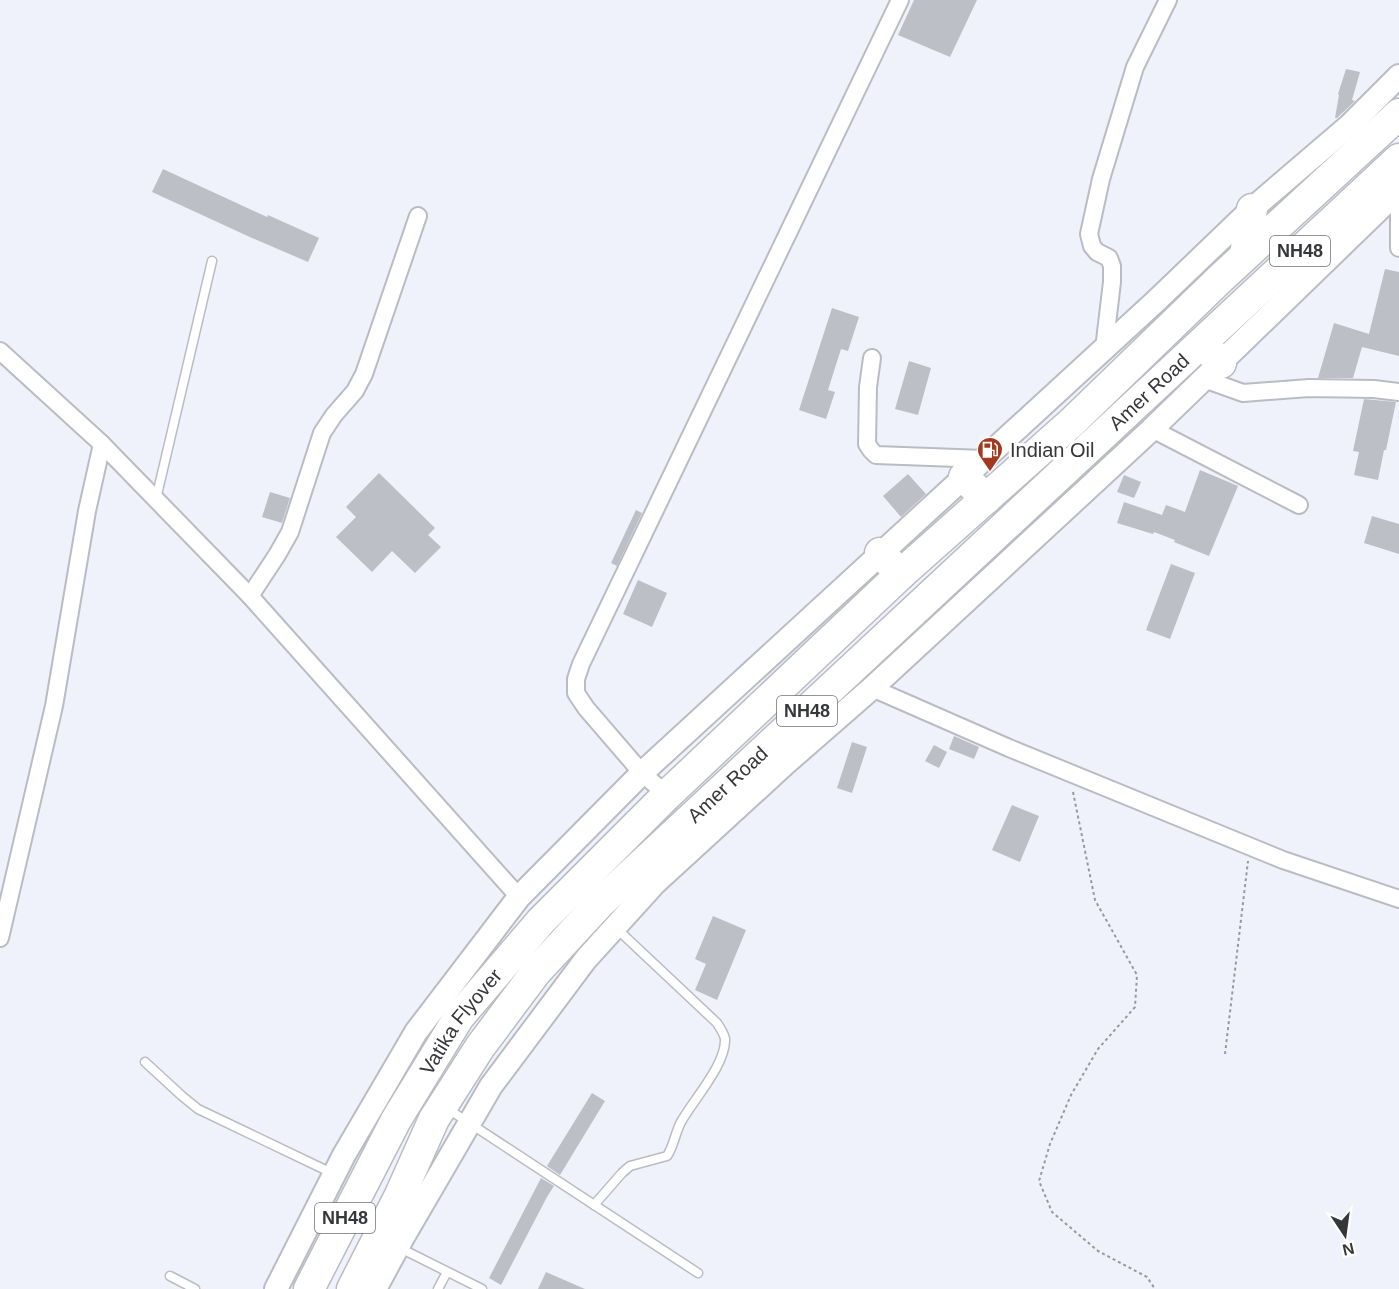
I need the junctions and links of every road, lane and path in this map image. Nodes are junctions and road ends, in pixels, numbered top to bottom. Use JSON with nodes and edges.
{"nodes":[{"id":1,"x":900,"y":0,"type":"edge"},
{"id":2,"x":1168,"y":0,"type":"edge"},
{"id":3,"x":1399,"y":76,"type":"edge"},
{"id":4,"x":1399,"y":114,"type":"edge"},
{"id":5,"x":1399,"y":159,"type":"edge"},
{"id":6,"x":1399,"y":190,"type":"edge"},
{"id":7,"x":1252,"y":209,"type":"junction"},
{"id":8,"x":418,"y":216,"type":"dead end"},
{"id":9,"x":1399,"y":248,"type":"edge"},
{"id":10,"x":1245,"y":255,"type":"junction"},
{"id":11,"x":212,"y":261,"type":"dead end"},
{"id":12,"x":1104,"y":349,"type":"junction"},
{"id":13,"x":0,"y":351,"type":"edge"},
{"id":14,"x":872,"y":358,"type":"dead end"},
{"id":15,"x":1209,"y":361,"type":"junction"},
{"id":16,"x":1399,"y":392,"type":"edge"},
{"id":17,"x":1152,"y":429,"type":"junction"},
{"id":18,"x":102,"y":444,"type":"junction"},
{"id":19,"x":974,"y":468,"type":"junction"},
{"id":20,"x":156,"y":499,"type":"junction"},
{"id":21,"x":986,"y":499,"type":"junction"},
{"id":22,"x":1299,"y":505,"type":"dead end"},
{"id":23,"x":880,"y":554,"type":"junction"},
{"id":24,"x":901,"y":574,"type":"junction"},
{"id":25,"x":250,"y":596,"type":"junction"},
{"id":26,"x":872,"y":688,"type":"junction"},
{"id":27,"x":809,"y":726,"type":"junction"},
{"id":28,"x":642,"y":773,"type":"junction"},
{"id":29,"x":1068,"y":773,"type":"junction"},
{"id":30,"x":668,"y":795,"type":"junction"},
{"id":31,"x":1250,"y":846,"type":"junction"},
{"id":32,"x":519,"y":897,"type":"junction"},
{"id":33,"x":1399,"y":899,"type":"edge"},
{"id":34,"x":614,"y":927,"type":"junction"},
{"id":35,"x":0,"y":938,"type":"edge"},
{"id":36,"x":1225,"y":1054,"type":"dead end"},
{"id":37,"x":145,"y":1062,"type":"dead end"},
{"id":38,"x":443,"y":1106,"type":"junction"},
{"id":39,"x":470,"y":1124,"type":"junction"},
{"id":40,"x":334,"y":1174,"type":"junction"},
{"id":41,"x":594,"y":1205,"type":"junction"},
{"id":42,"x":397,"y":1247,"type":"junction"},
{"id":43,"x":447,"y":1272,"type":"junction"},
{"id":44,"x":698,"y":1273,"type":"dead end"},
{"id":45,"x":170,"y":1276,"type":"dead end"},
{"id":46,"x":195,"y":1289,"type":"edge"},
{"id":47,"x":276,"y":1289,"type":"edge"},
{"id":48,"x":309,"y":1289,"type":"edge"},
{"id":49,"x":352,"y":1289,"type":"edge"},
{"id":50,"x":375,"y":1289,"type":"edge"},
{"id":51,"x":438,"y":1289,"type":"edge"},
{"id":52,"x":482,"y":1289,"type":"edge"},
{"id":53,"x":1155,"y":1289,"type":"edge"}],
"edges":[{"from":1,"to":28,"type":"street"},
{"from":2,"to":12,"type":"street"},
{"from":3,"to":7,"type":"street"},
{"from":4,"to":10,"type":"highway","number":"NH48"},
{"from":5,"to":15,"type":"highway","number":"NH48"},
{"from":6,"to":9,"type":"street"},
{"from":6,"to":15,"type":"street"},
{"from":7,"to":10,"type":"highway"},
{"from":7,"to":12,"type":"street"},
{"from":8,"to":25,"type":"street"},
{"from":10,"to":21,"type":"highway","number":"NH48"},
{"from":11,"to":20,"type":"lane"},
{"from":12,"to":19,"type":"street"},
{"from":13,"to":18,"type":"street"},
{"from":14,"to":19,"type":"street"},
{"from":15,"to":16,"type":"street"},
{"from":15,"to":17,"type":"street"},
{"from":15,"to":27,"type":"highway","name":"Amer Road","number":"NH48"},
{"from":17,"to":22,"type":"street"},
{"from":17,"to":26,"type":"street"},
{"from":18,"to":20,"type":"street"},
{"from":18,"to":35,"type":"street"},
{"from":19,"to":21,"type":"highway"},
{"from":19,"to":23,"type":"street"},
{"from":20,"to":25,"type":"street"},
{"from":21,"to":24,"type":"highway","number":"NH48"},
{"from":23,"to":24,"type":"highway"},
{"from":23,"to":28,"type":"street"},
{"from":24,"to":30,"type":"highway","number":"NH48"},
{"from":25,"to":32,"type":"street"},
{"from":26,"to":27,"type":"street"},
{"from":26,"to":29,"type":"street"},
{"from":27,"to":34,"type":"street"},
{"from":27,"to":38,"type":"highway","name":"Amer Road","number":"NH48"},
{"from":28,"to":30,"type":"street"},
{"from":28,"to":32,"type":"street"},
{"from":29,"to":31,"type":"street"},
{"from":29,"to":53,"type":"path"},
{"from":30,"to":48,"type":"highway","name":"Vatika Flyover","number":"NH48"},
{"from":31,"to":33,"type":"street"},
{"from":31,"to":36,"type":"path"},
{"from":32,"to":40,"type":"street"},
{"from":34,"to":39,"type":"street"},
{"from":34,"to":41,"type":"lane"},
{"from":37,"to":40,"type":"lane"},
{"from":38,"to":39,"type":"lane"},
{"from":38,"to":49,"type":"highway","name":"Vatika Flyover","number":"NH48"},
{"from":39,"to":41,"type":"lane"},
{"from":39,"to":42,"type":"street"},
{"from":40,"to":47,"type":"street"},
{"from":41,"to":44,"type":"lane"},
{"from":42,"to":43,"type":"lane"},
{"from":42,"to":50,"type":"street"},
{"from":43,"to":51,"type":"lane"},
{"from":43,"to":52,"type":"lane"},
{"from":45,"to":46,"type":"lane"}]}
